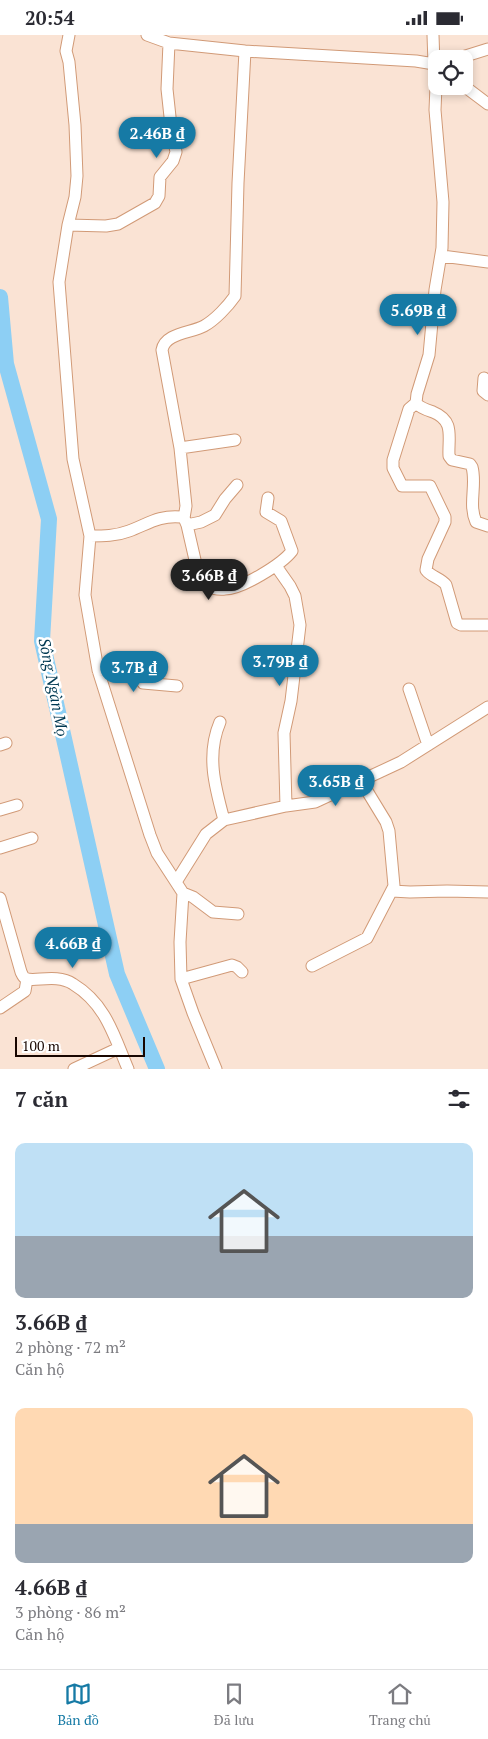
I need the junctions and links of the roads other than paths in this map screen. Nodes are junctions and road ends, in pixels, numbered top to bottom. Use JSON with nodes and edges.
{"nodes":[{"id":1,"x":70,"y":35,"type":"edge"},
{"id":2,"x":147,"y":35,"type":"edge"},
{"id":3,"x":433,"y":35,"type":"edge"},
{"id":4,"x":163,"y":39,"type":"edge"},
{"id":5,"x":488,"y":49,"type":"edge"},
{"id":6,"x":434,"y":50,"type":"edge"},
{"id":7,"x":245,"y":51,"type":"junction"},
{"id":8,"x":473,"y":54,"type":"edge"},
{"id":9,"x":428,"y":64,"type":"edge"},
{"id":10,"x":473,"y":93,"type":"edge"},
{"id":11,"x":436,"y":95,"type":"edge"},
{"id":12,"x":488,"y":104,"type":"edge"},
{"id":13,"x":68,"y":225,"type":"junction"},
{"id":14,"x":442,"y":256,"type":"junction"},
{"id":15,"x":488,"y":262,"type":"edge"},
{"id":16,"x":484,"y":378,"type":"dead end"},
{"id":17,"x":488,"y":395,"type":"edge"},
{"id":18,"x":416,"y":403,"type":"junction"},
{"id":19,"x":235,"y":440,"type":"dead end"},
{"id":20,"x":180,"y":448,"type":"junction"},
{"id":21,"x":237,"y":485,"type":"dead end"},
{"id":22,"x":268,"y":499,"type":"dead end"},
{"id":23,"x":186,"y":521,"type":"junction"},
{"id":24,"x":488,"y":526,"type":"edge"},
{"id":25,"x":90,"y":536,"type":"junction"},
{"id":26,"x":276,"y":566,"type":"junction"},
{"id":27,"x":488,"y":625,"type":"edge"},
{"id":28,"x":98,"y":670,"type":"junction"},
{"id":29,"x":177,"y":687,"type":"dead end"},
{"id":30,"x":409,"y":689,"type":"dead end"},
{"id":31,"x":488,"y":707,"type":"edge"},
{"id":32,"x":220,"y":722,"type":"dead end"},
{"id":33,"x":428,"y":745,"type":"junction"},
{"id":34,"x":361,"y":781,"type":"junction"},
{"id":35,"x":17,"y":805,"type":"dead end"},
{"id":36,"x":286,"y":806,"type":"junction"},
{"id":37,"x":0,"y":810,"type":"edge"},
{"id":38,"x":224,"y":820,"type":"junction"},
{"id":39,"x":32,"y":838,"type":"dead end"},
{"id":40,"x":0,"y":848,"type":"edge"},
{"id":41,"x":176,"y":882,"type":"junction"},
{"id":42,"x":392,"y":891,"type":"junction"},
{"id":43,"x":488,"y":892,"type":"edge"},
{"id":44,"x":184,"y":893,"type":"junction"},
{"id":45,"x":0,"y":898,"type":"edge"},
{"id":46,"x":238,"y":914,"type":"dead end"},
{"id":47,"x":312,"y":966,"type":"dead end"},
{"id":48,"x":242,"y":973,"type":"dead end"},
{"id":49,"x":26,"y":979,"type":"junction"},
{"id":50,"x":181,"y":979,"type":"junction"},
{"id":51,"x":0,"y":1008,"type":"edge"},
{"id":52,"x":119,"y":1048,"type":"junction"},
{"id":53,"x":74,"y":1069,"type":"edge"},
{"id":54,"x":128,"y":1069,"type":"edge"},
{"id":55,"x":216,"y":1069,"type":"edge"}],
"edges":[{"from":1,"to":13,"type":"street"},
{"from":2,"to":4,"type":"street"},
{"from":3,"to":6,"type":"street"},
{"from":4,"to":7,"type":"street"},
{"from":4,"to":13,"type":"street"},
{"from":5,"to":8,"type":"street"},
{"from":7,"to":9,"type":"street"},
{"from":7,"to":20,"type":"street"},
{"from":10,"to":12,"type":"street"},
{"from":11,"to":14,"type":"street"},
{"from":13,"to":25,"type":"street"},
{"from":14,"to":15,"type":"street"},
{"from":14,"to":18,"type":"street"},
{"from":16,"to":17,"type":"street"},
{"from":18,"to":24,"type":"street"},
{"from":18,"to":27,"type":"street"},
{"from":19,"to":20,"type":"street"},
{"from":20,"to":23,"type":"street"},
{"from":21,"to":23,"type":"street"},
{"from":22,"to":26,"type":"street"},
{"from":23,"to":25,"type":"street"},
{"from":23,"to":26,"type":"street"},
{"from":25,"to":28,"type":"street"},
{"from":26,"to":36,"type":"street"},
{"from":28,"to":29,"type":"street"},
{"from":28,"to":41,"type":"street"},
{"from":30,"to":33,"type":"street"},
{"from":31,"to":33,"type":"street"},
{"from":32,"to":38,"type":"street"},
{"from":33,"to":34,"type":"street"},
{"from":34,"to":36,"type":"street"},
{"from":34,"to":42,"type":"street"},
{"from":35,"to":37,"type":"street"},
{"from":36,"to":38,"type":"street"},
{"from":38,"to":41,"type":"street"},
{"from":39,"to":40,"type":"street"},
{"from":41,"to":44,"type":"street"},
{"from":42,"to":43,"type":"street"},
{"from":42,"to":47,"type":"street"},
{"from":44,"to":46,"type":"street"},
{"from":44,"to":50,"type":"street"},
{"from":45,"to":49,"type":"street"},
{"from":48,"to":50,"type":"street"},
{"from":49,"to":51,"type":"street"},
{"from":49,"to":52,"type":"street"},
{"from":50,"to":55,"type":"street"},
{"from":52,"to":53,"type":"street"},
{"from":52,"to":54,"type":"street"}]}
